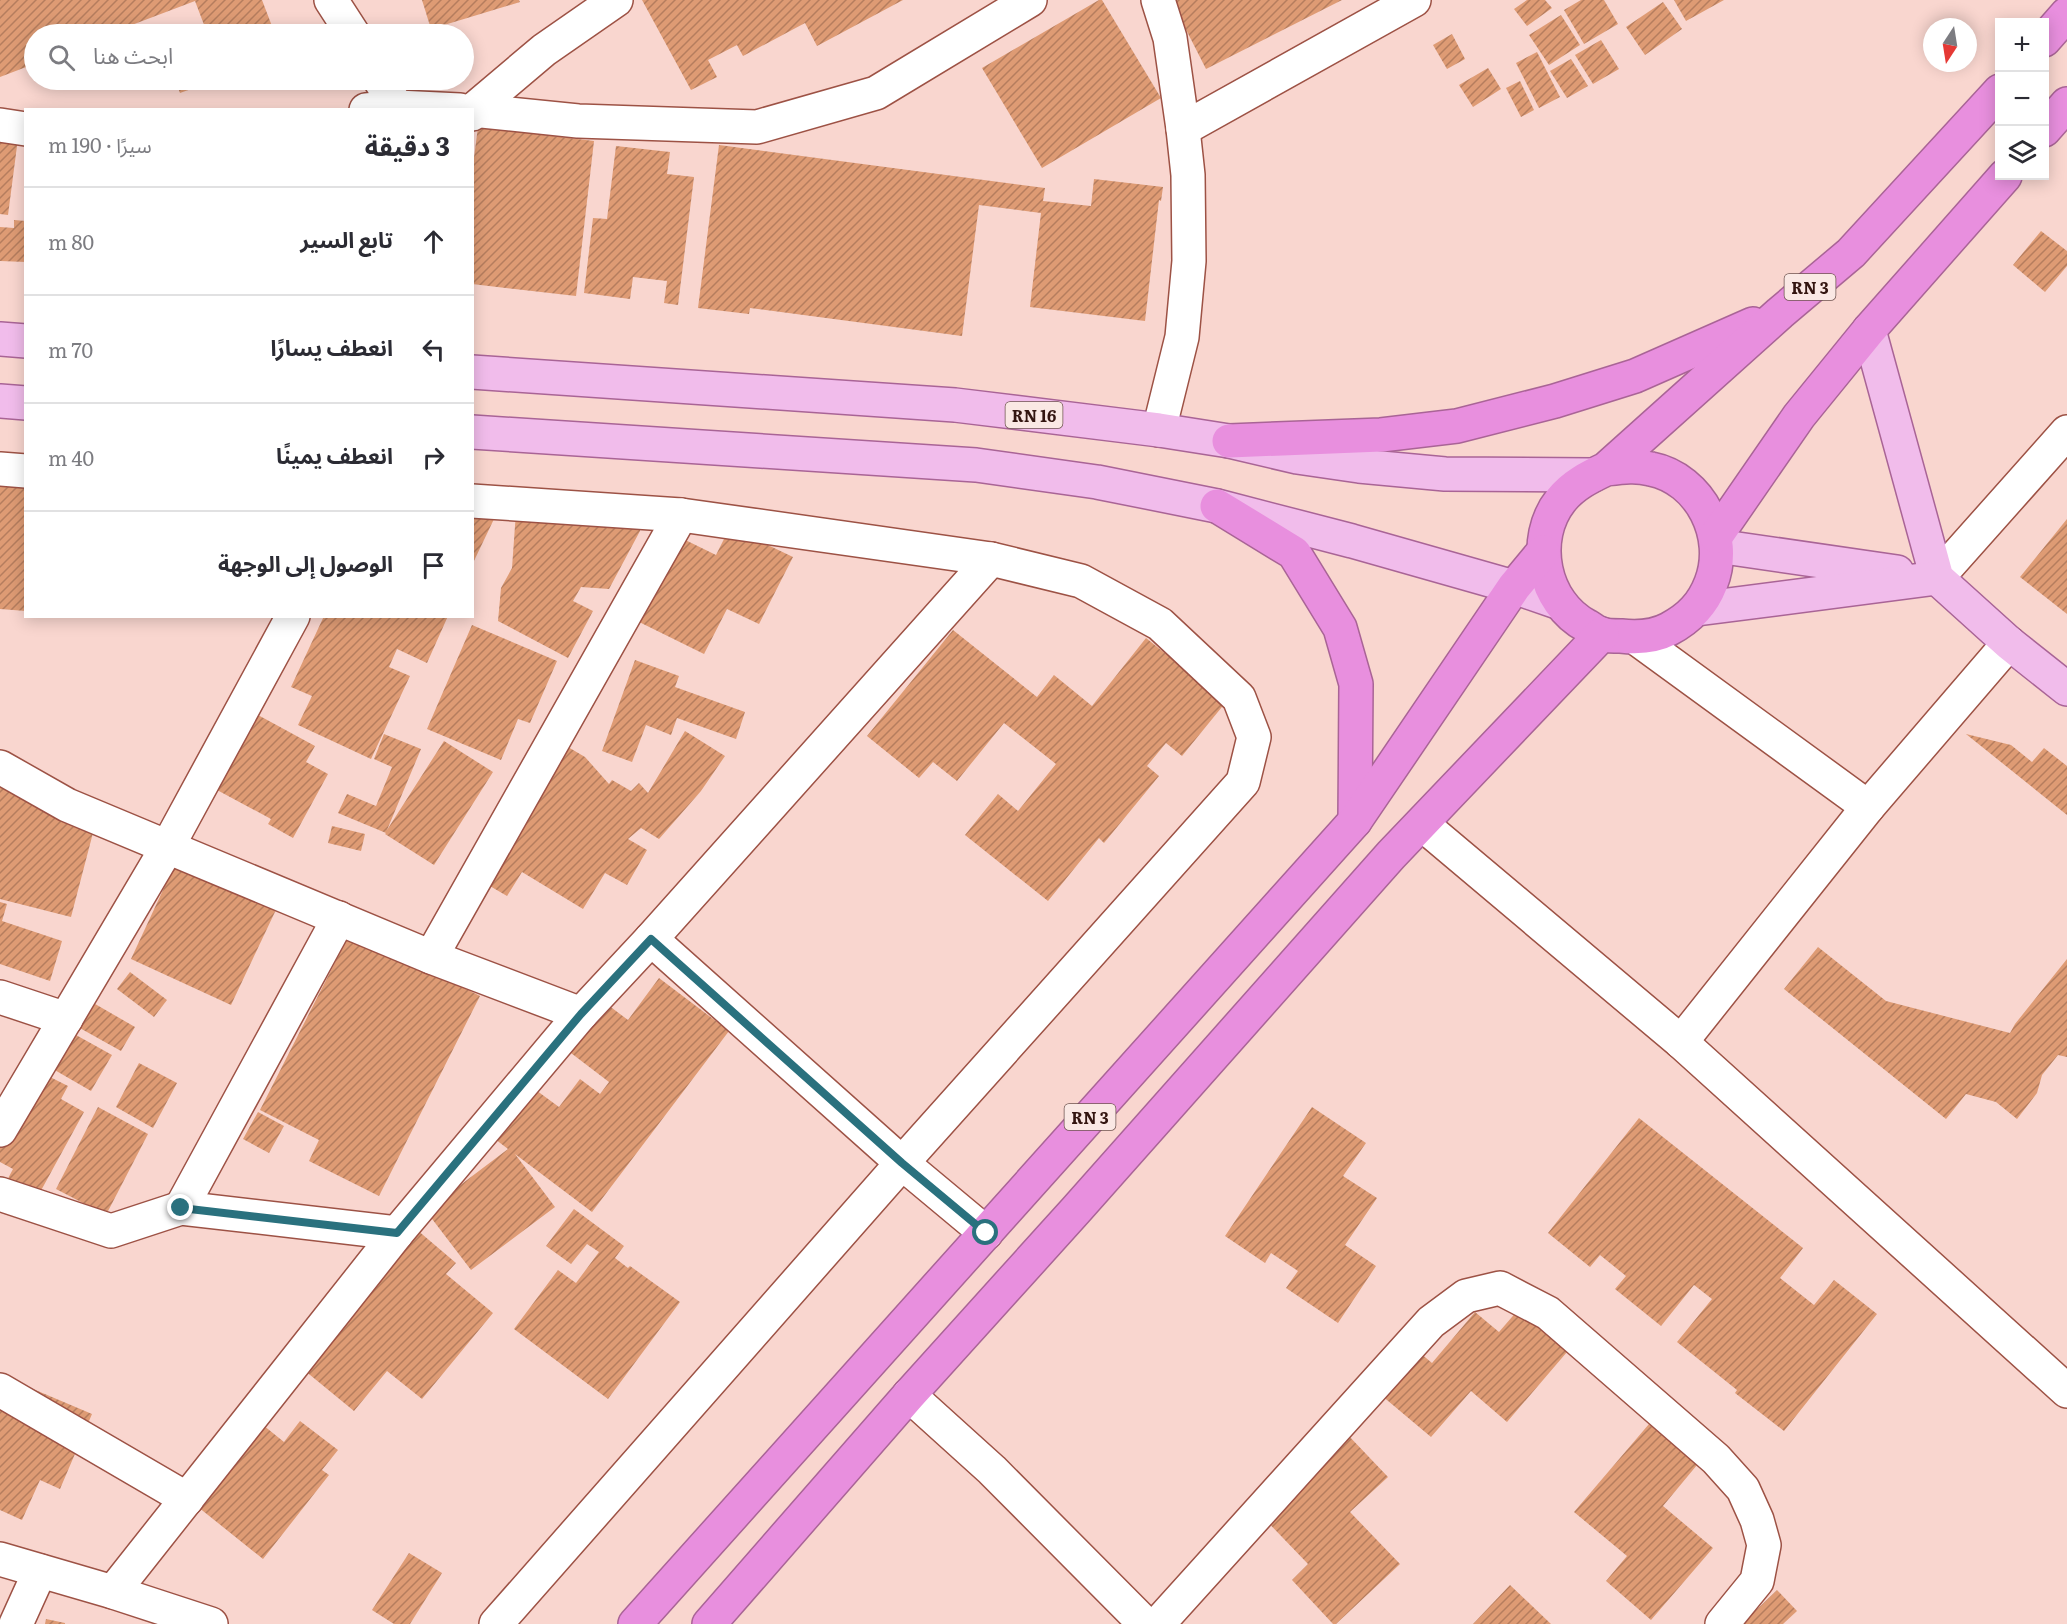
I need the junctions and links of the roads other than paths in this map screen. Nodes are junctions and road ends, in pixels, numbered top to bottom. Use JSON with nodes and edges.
{"nodes":[{"id":1,"x":331,"y":0,"type":"edge"},
{"id":2,"x":616,"y":0,"type":"edge"},
{"id":3,"x":1030,"y":0,"type":"edge"},
{"id":4,"x":1158,"y":0,"type":"edge"},
{"id":5,"x":1414,"y":0,"type":"edge"},
{"id":6,"x":2067,"y":14,"type":"edge"},
{"id":7,"x":346,"y":24,"type":"edge"},
{"id":8,"x":2049,"y":34,"type":"edge"},
{"id":9,"x":380,"y":90,"type":"edge"},
{"id":10,"x":1995,"y":96,"type":"edge"},
{"id":11,"x":2067,"y":105,"type":"edge"},
{"id":12,"x":381,"y":108,"type":"edge"},
{"id":13,"x":474,"y":110,"type":"edge"},
{"id":14,"x":474,"y":111,"type":"edge"},
{"id":15,"x":0,"y":125,"type":"edge"},
{"id":16,"x":2048,"y":126,"type":"edge"},
{"id":17,"x":24,"y":129,"type":"edge"},
{"id":18,"x":1183,"y":129,"type":"junction"},
{"id":19,"x":2001,"y":180,"type":"edge"},
{"id":20,"x":1780,"y":313,"type":"junction"},
{"id":21,"x":1869,"y":330,"type":"junction"},
{"id":22,"x":0,"y":339,"type":"edge"},
{"id":23,"x":24,"y":341,"type":"edge"},
{"id":24,"x":474,"y":372,"type":"edge"},
{"id":25,"x":0,"y":401,"type":"edge"},
{"id":26,"x":24,"y":403,"type":"edge"},
{"id":27,"x":1159,"y":430,"type":"junction"},
{"id":28,"x":474,"y":432,"type":"edge"},
{"id":29,"x":2067,"y":432,"type":"edge"},
{"id":30,"x":1229,"y":441,"type":"junction"},
{"id":31,"x":0,"y":469,"type":"edge"},
{"id":32,"x":24,"y":471,"type":"edge"},
{"id":33,"x":1600,"y":472,"type":"junction"},
{"id":34,"x":474,"y":501,"type":"edge"},
{"id":35,"x":1217,"y":506,"type":"junction"},
{"id":36,"x":681,"y":515,"type":"junction"},
{"id":37,"x":1716,"y":541,"type":"junction"},
{"id":38,"x":1544,"y":552,"type":"junction"},
{"id":39,"x":991,"y":560,"type":"junction"},
{"id":40,"x":1937,"y":578,"type":"junction"},
{"id":41,"x":1514,"y":587,"type":"junction"},
{"id":42,"x":1560,"y":603,"type":"junction"},
{"id":43,"x":1697,"y":609,"type":"junction"},
{"id":44,"x":292,"y":618,"type":"edge"},
{"id":45,"x":1602,"y":634,"type":"junction"},
{"id":46,"x":1636,"y":638,"type":"junction"},
{"id":47,"x":2009,"y":644,"type":"junction"},
{"id":48,"x":2067,"y":689,"type":"edge"},
{"id":49,"x":0,"y":767,"type":"edge"},
{"id":50,"x":1868,"y":807,"type":"junction"},
{"id":51,"x":1355,"y":821,"type":"junction"},
{"id":52,"x":1422,"y":824,"type":"junction"},
{"id":53,"x":168,"y":846,"type":"junction"},
{"id":54,"x":339,"y":918,"type":"junction"},
{"id":55,"x":651,"y":939,"type":"junction"},
{"id":56,"x":430,"y":957,"type":"junction"},
{"id":57,"x":0,"y":997,"type":"edge"},
{"id":58,"x":581,"y":1014,"type":"junction"},
{"id":59,"x":66,"y":1018,"type":"junction"},
{"id":60,"x":1681,"y":1042,"type":"junction"},
{"id":61,"x":0,"y":1130,"type":"edge"},
{"id":62,"x":902,"y":1163,"type":"junction"},
{"id":63,"x":0,"y":1194,"type":"edge"},
{"id":64,"x":181,"y":1208,"type":"junction"},
{"id":65,"x":397,"y":1233,"type":"junction"},
{"id":66,"x":986,"y":1233,"type":"junction"},
{"id":67,"x":0,"y":1390,"type":"edge"},
{"id":68,"x":2067,"y":1391,"type":"edge"},
{"id":69,"x":909,"y":1395,"type":"junction"},
{"id":70,"x":187,"y":1499,"type":"junction"},
{"id":71,"x":0,"y":1559,"type":"edge"},
{"id":72,"x":40,"y":1571,"type":"junction"},
{"id":73,"x":113,"y":1592,"type":"junction"},
{"id":74,"x":16,"y":1624,"type":"edge"},
{"id":75,"x":211,"y":1624,"type":"edge"},
{"id":76,"x":496,"y":1624,"type":"edge"},
{"id":77,"x":635,"y":1624,"type":"edge"},
{"id":78,"x":709,"y":1624,"type":"edge"},
{"id":79,"x":1144,"y":1624,"type":"edge"},
{"id":80,"x":1158,"y":1624,"type":"edge"},
{"id":81,"x":1722,"y":1624,"type":"edge"}],
"edges":[{"from":1,"to":7,"type":"street"},
{"from":2,"to":13,"type":"street"},
{"from":3,"to":14,"type":"street"},
{"from":4,"to":18,"type":"street"},
{"from":5,"to":18,"type":"street"},
{"from":6,"to":8,"type":"highway"},
{"from":9,"to":12,"type":"street"},
{"from":10,"to":20,"type":"highway","number":"RN 3"},
{"from":11,"to":16,"type":"highway"},
{"from":15,"to":17,"type":"street"},
{"from":18,"to":27,"type":"street"},
{"from":19,"to":21,"type":"highway"},
{"from":20,"to":30,"type":"highway"},
{"from":20,"to":33,"type":"highway","number":"RN 3"},
{"from":21,"to":37,"type":"highway"},
{"from":21,"to":40,"type":"main road"},
{"from":22,"to":23,"type":"main road"},
{"from":24,"to":27,"type":"main road","number":"RN 16"},
{"from":25,"to":26,"type":"main road"},
{"from":27,"to":30,"type":"main road","number":"RN 16"},
{"from":28,"to":35,"type":"main road"},
{"from":29,"to":40,"type":"street"},
{"from":30,"to":33,"type":"main road","number":"RN 16"},
{"from":31,"to":32,"type":"street"},
{"from":33,"to":37,"type":"highway"},
{"from":33,"to":38,"type":"highway"},
{"from":34,"to":36,"type":"street"},
{"from":35,"to":41,"type":"main road"},
{"from":35,"to":51,"type":"highway"},
{"from":36,"to":39,"type":"street"},
{"from":36,"to":56,"type":"street"},
{"from":37,"to":40,"type":"main road"},
{"from":37,"to":43,"type":"highway"},
{"from":38,"to":41,"type":"highway","number":"RN 3"},
{"from":38,"to":42,"type":"highway"},
{"from":39,"to":55,"type":"street"},
{"from":39,"to":62,"type":"street"},
{"from":40,"to":43,"type":"main road"},
{"from":40,"to":47,"type":"main road"},
{"from":41,"to":42,"type":"main road"},
{"from":41,"to":51,"type":"highway","number":"RN 3"},
{"from":42,"to":45,"type":"highway"},
{"from":43,"to":46,"type":"highway"},
{"from":44,"to":53,"type":"street"},
{"from":45,"to":46,"type":"highway"},
{"from":45,"to":52,"type":"highway","number":"RN 3"},
{"from":46,"to":50,"type":"street"},
{"from":47,"to":48,"type":"main road"},
{"from":47,"to":50,"type":"street"},
{"from":49,"to":53,"type":"street"},
{"from":50,"to":60,"type":"street"},
{"from":51,"to":66,"type":"highway","number":"RN 3"},
{"from":52,"to":60,"type":"street"},
{"from":52,"to":69,"type":"highway","number":"RN 3"},
{"from":53,"to":54,"type":"street"},
{"from":53,"to":59,"type":"street"},
{"from":54,"to":56,"type":"street"},
{"from":54,"to":64,"type":"street"},
{"from":55,"to":58,"type":"street"},
{"from":55,"to":62,"type":"street"},
{"from":56,"to":58,"type":"street"},
{"from":57,"to":59,"type":"street"},
{"from":58,"to":65,"type":"street"},
{"from":59,"to":61,"type":"street"},
{"from":60,"to":68,"type":"street"},
{"from":62,"to":66,"type":"street"},
{"from":62,"to":76,"type":"street"},
{"from":63,"to":64,"type":"street"},
{"from":64,"to":65,"type":"street"},
{"from":65,"to":70,"type":"street"},
{"from":66,"to":77,"type":"highway","number":"RN 3"},
{"from":67,"to":70,"type":"street"},
{"from":69,"to":78,"type":"highway","number":"RN 3"},
{"from":69,"to":79,"type":"street"},
{"from":70,"to":73,"type":"street"},
{"from":71,"to":72,"type":"street"},
{"from":72,"to":73,"type":"street"},
{"from":72,"to":74,"type":"street"},
{"from":73,"to":75,"type":"street"},
{"from":80,"to":81,"type":"street"}]}
